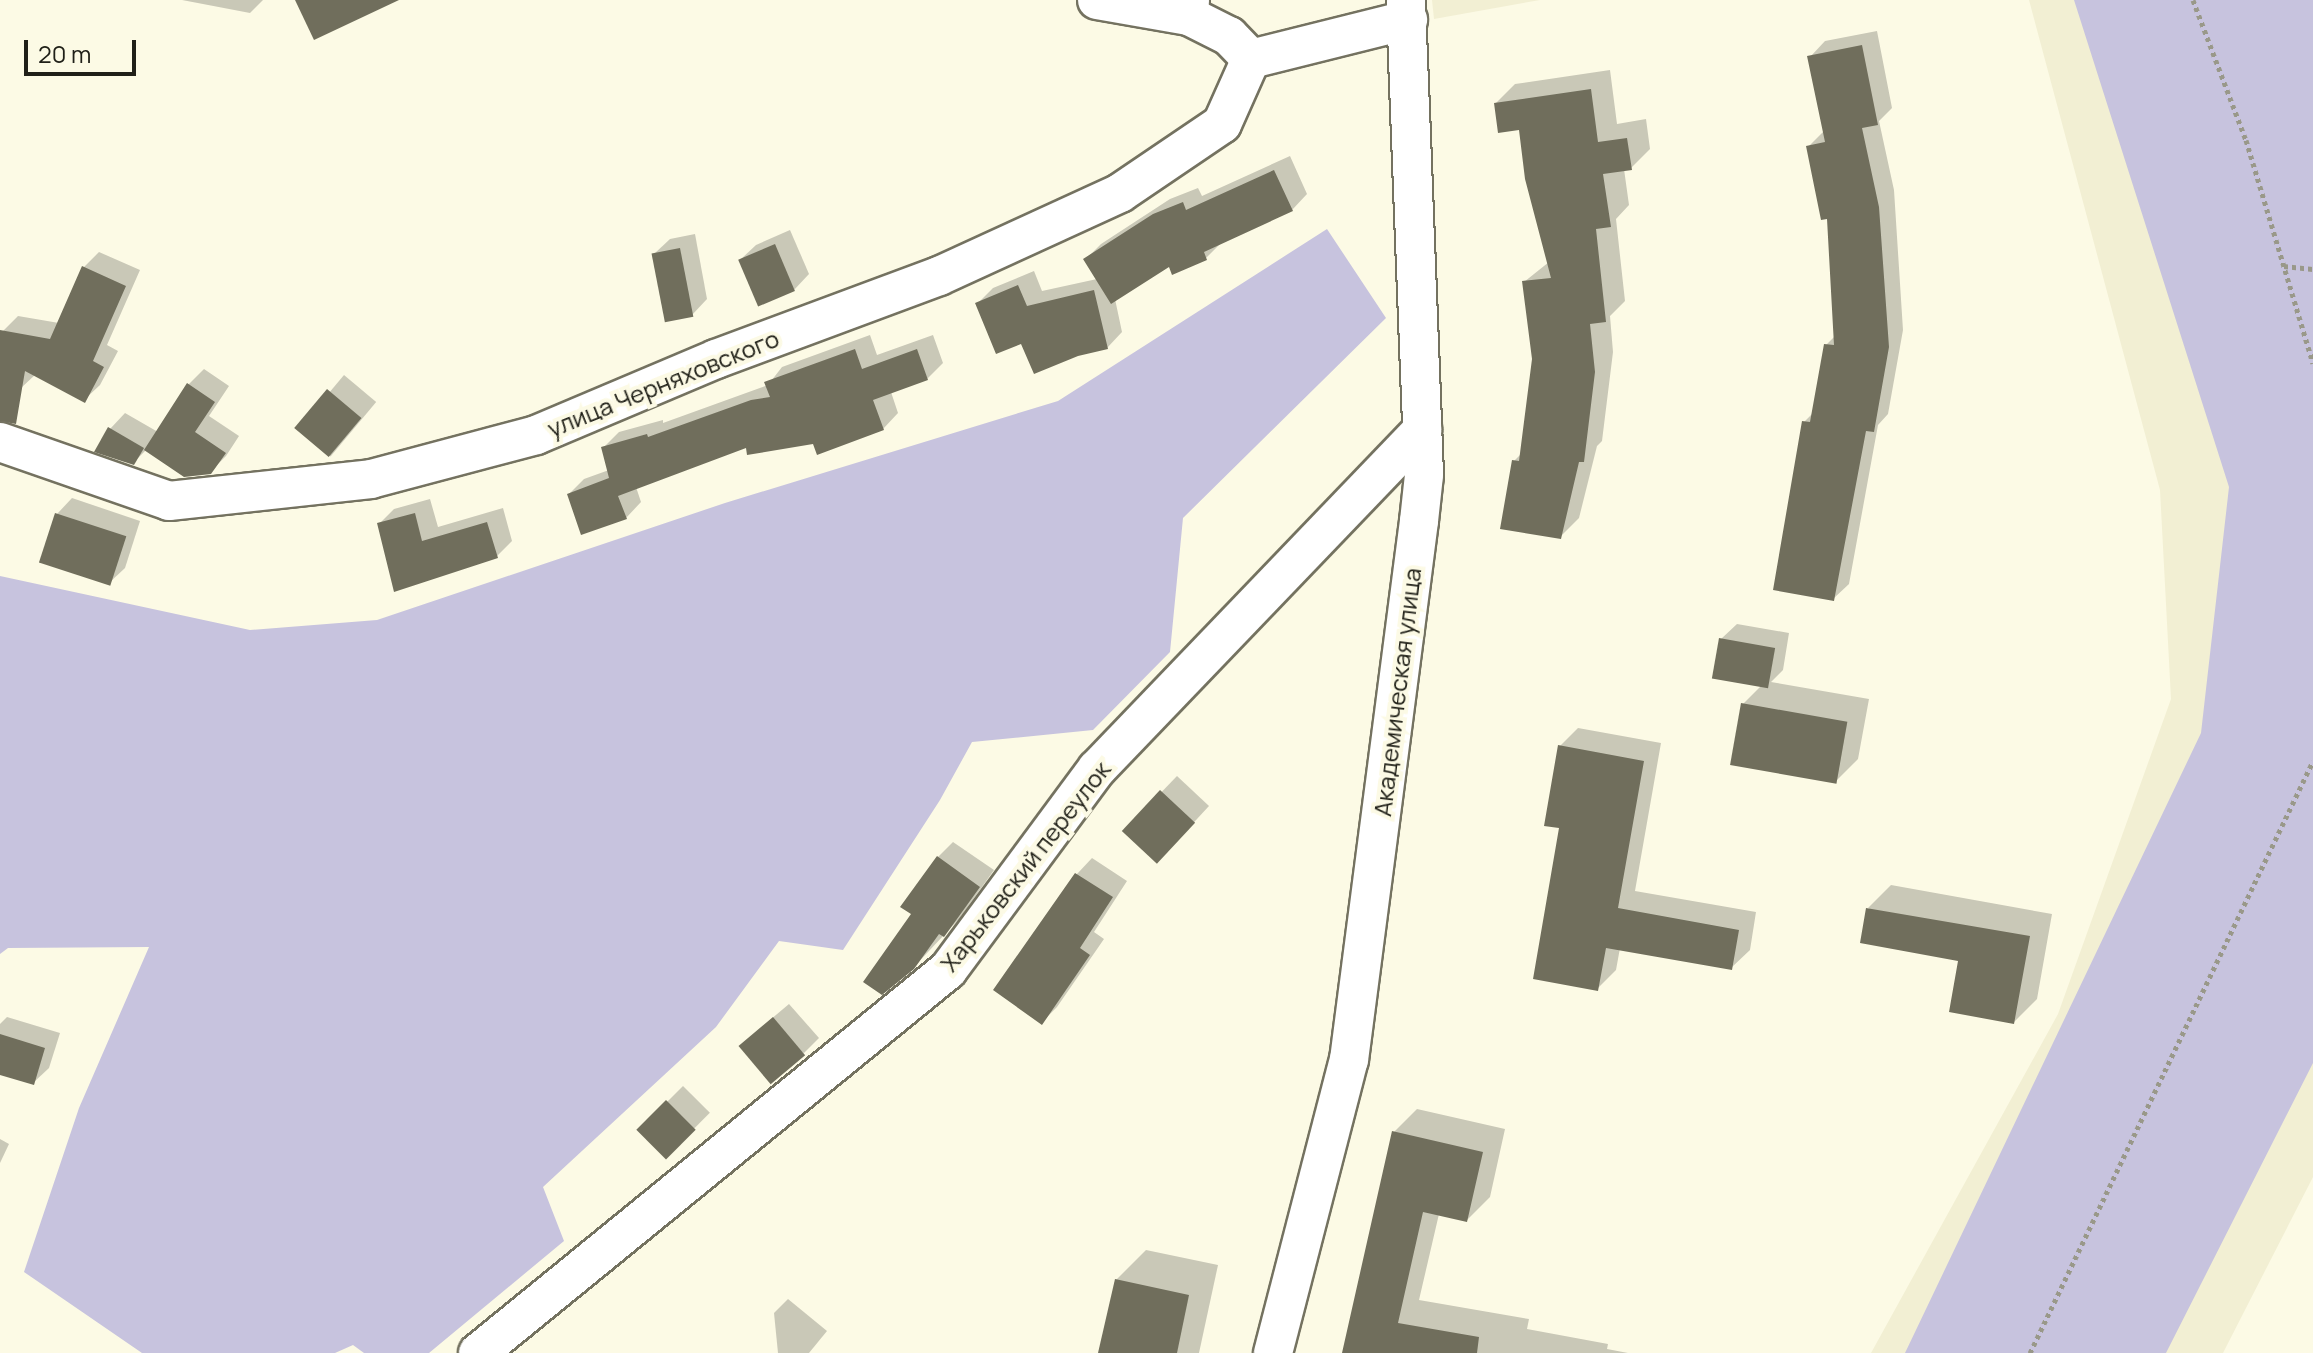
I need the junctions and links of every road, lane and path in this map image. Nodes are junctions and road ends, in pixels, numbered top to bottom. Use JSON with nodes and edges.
{"nodes":[{"id":1,"x":1097,"y":0,"type":"edge"},
{"id":2,"x":2193,"y":0,"type":"edge"},
{"id":3,"x":1190,"y":8,"type":"edge"},
{"id":4,"x":1407,"y":10,"type":"edge"},
{"id":5,"x":1251,"y":59,"type":"junction"},
{"id":6,"x":2284,"y":266,"type":"junction"},
{"id":7,"x":2313,"y":269,"type":"edge"},
{"id":8,"x":2313,"y":363,"type":"edge"},
{"id":9,"x":1422,"y":430,"type":"junction"},
{"id":10,"x":0,"y":442,"type":"edge"},
{"id":11,"x":2313,"y":761,"type":"edge"},
{"id":12,"x":478,"y":1353,"type":"edge"},
{"id":13,"x":1273,"y":1353,"type":"edge"},
{"id":14,"x":2030,"y":1353,"type":"edge"}],
"edges":[{"from":1,"to":3,"type":"street"},
{"from":2,"to":6,"type":"path"},
{"from":3,"to":5,"type":"street"},
{"from":4,"to":5,"type":"street","name":"Академическая улица"},
{"from":4,"to":9,"type":"street","name":"Академическая улица"},
{"from":5,"to":10,"type":"street","name":"улица Черняховского"},
{"from":6,"to":7,"type":"path"},
{"from":6,"to":8,"type":"path"},
{"from":9,"to":12,"type":"street","name":"Харьковский переулок"},
{"from":9,"to":13,"type":"street","name":"Академическая улица"},
{"from":11,"to":14,"type":"path"}]}
